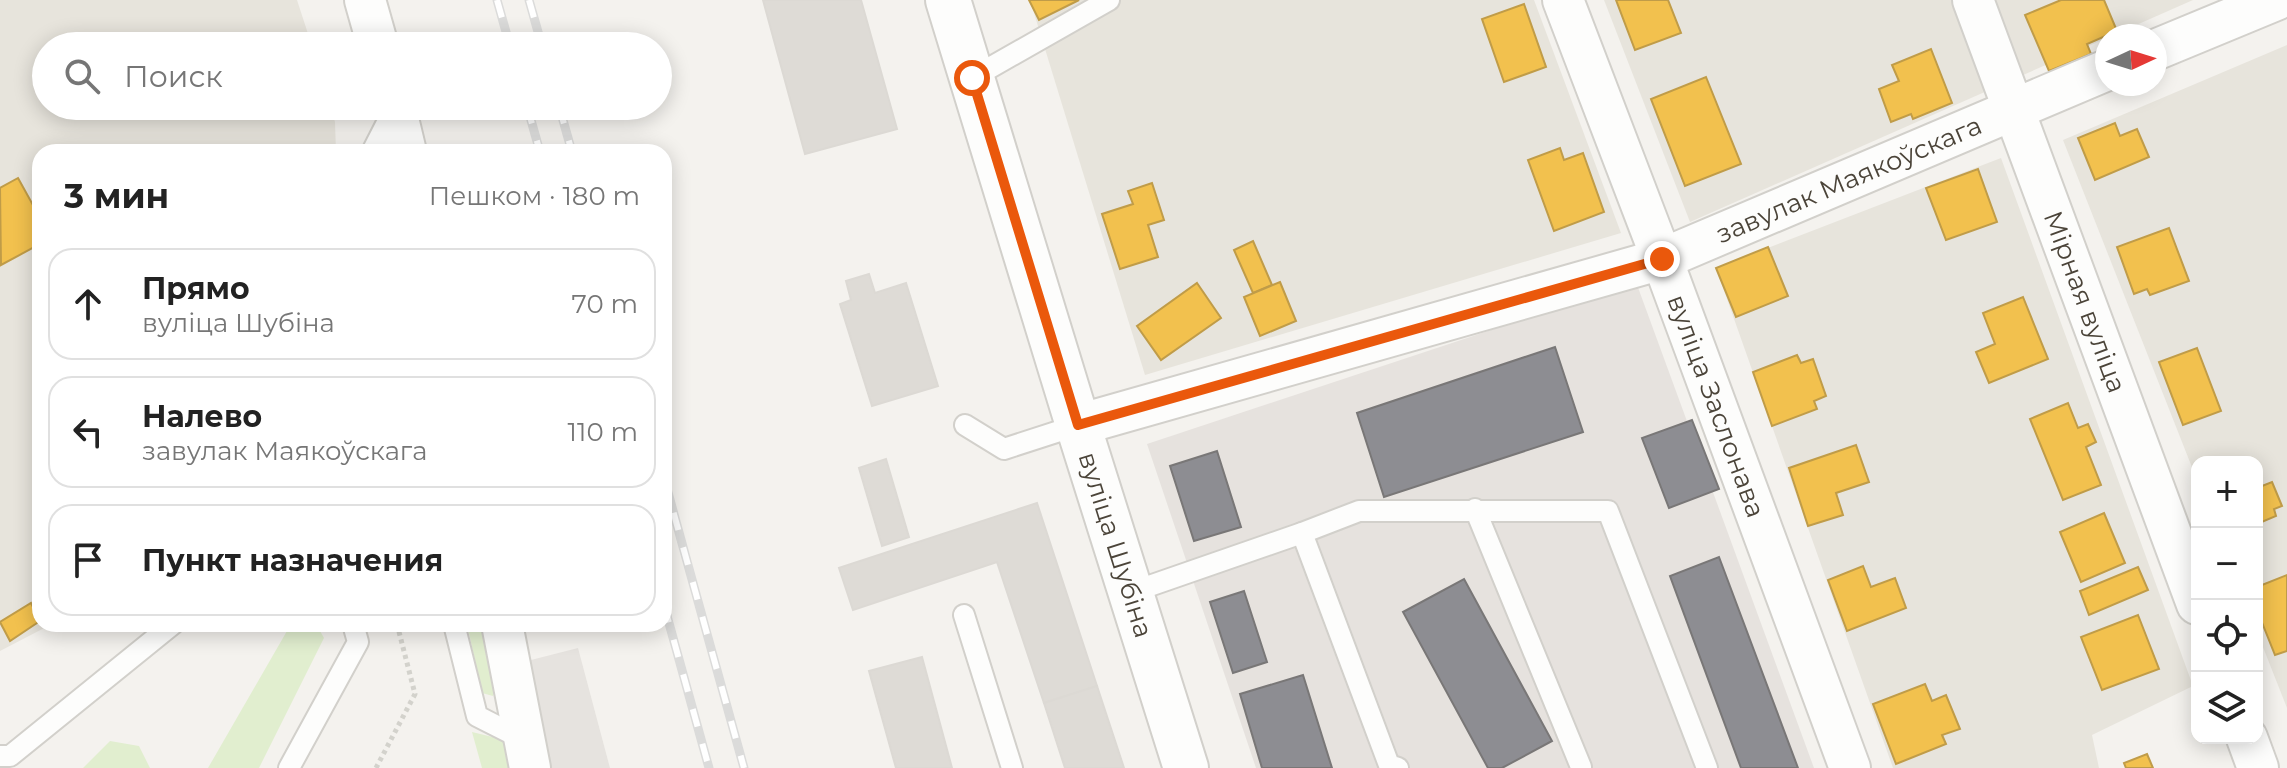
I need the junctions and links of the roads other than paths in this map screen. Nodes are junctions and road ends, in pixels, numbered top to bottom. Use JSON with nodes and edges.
{"nodes":[{"id":1,"x":365,"y":0,"type":"edge"},
{"id":2,"x":948,"y":0,"type":"edge"},
{"id":3,"x":1109,"y":0,"type":"edge"},
{"id":4,"x":1563,"y":0,"type":"edge"},
{"id":5,"x":1973,"y":0,"type":"edge"},
{"id":6,"x":2276,"y":0,"type":"edge"},
{"id":7,"x":374,"y":32,"type":"edge"},
{"id":8,"x":2167,"y":45,"type":"edge"},
{"id":9,"x":2095,"y":75,"type":"edge"},
{"id":10,"x":972,"y":78,"type":"junction"},
{"id":11,"x":2013,"y":109,"type":"junction"},
{"id":12,"x":388,"y":120,"type":"edge"},
{"id":13,"x":398,"y":120,"type":"edge"},
{"id":14,"x":376,"y":144,"type":"edge"},
{"id":15,"x":404,"y":144,"type":"edge"},
{"id":16,"x":1662,"y":259,"type":"junction"},
{"id":17,"x":965,"y":425,"type":"dead end"},
{"id":18,"x":1078,"y":425,"type":"junction"},
{"id":19,"x":1475,"y":509,"type":"junction"},
{"id":20,"x":1302,"y":533,"type":"junction"},
{"id":21,"x":1132,"y":592,"type":"junction"},
{"id":22,"x":2196,"y":600,"type":"edge"},
{"id":23,"x":964,"y":615,"type":"dead end"},
{"id":24,"x":163,"y":632,"type":"edge"},
{"id":25,"x":355,"y":632,"type":"edge"},
{"id":26,"x":456,"y":632,"type":"edge"},
{"id":27,"x":504,"y":632,"type":"edge"},
{"id":28,"x":2249,"y":744,"type":"edge"},
{"id":29,"x":527,"y":754,"type":"edge"},
{"id":30,"x":0,"y":756,"type":"edge"},
{"id":31,"x":289,"y":768,"type":"edge"},
{"id":32,"x":1012,"y":768,"type":"edge"},
{"id":33,"x":1186,"y":768,"type":"edge"},
{"id":34,"x":1398,"y":768,"type":"edge"},
{"id":35,"x":1581,"y":768,"type":"edge"},
{"id":36,"x":1707,"y":768,"type":"edge"},
{"id":37,"x":1850,"y":768,"type":"edge"},
{"id":38,"x":2258,"y":768,"type":"edge"}],
"edges":[{"from":1,"to":7,"type":"street"},
{"from":2,"to":10,"type":"street","name":"вуліца Шубіна"},
{"from":3,"to":10,"type":"lane"},
{"from":4,"to":16,"type":"street","name":"вуліца Заслонава"},
{"from":5,"to":11,"type":"street","name":"Мірная вуліца"},
{"from":6,"to":8,"type":"street"},
{"from":9,"to":11,"type":"street","name":"завулак Маякоўскага"},
{"from":10,"to":18,"type":"street","name":"вуліца Шубіна"},
{"from":11,"to":16,"type":"street","name":"завулак Маякоўскага"},
{"from":11,"to":22,"type":"street","name":"Мірная вуліца"},
{"from":12,"to":14,"type":"lane"},
{"from":13,"to":15,"type":"street"},
{"from":16,"to":18,"type":"street","name":"завулак Маякоўскага"},
{"from":16,"to":37,"type":"street","name":"вуліца Заслонава"},
{"from":17,"to":18,"type":"lane"},
{"from":18,"to":21,"type":"street","name":"вуліца Шубіна"},
{"from":19,"to":20,"type":"lane"},
{"from":19,"to":35,"type":"lane"},
{"from":19,"to":36,"type":"lane"},
{"from":20,"to":21,"type":"lane"},
{"from":20,"to":34,"type":"lane"},
{"from":21,"to":33,"type":"street","name":"вуліца Шубіна"},
{"from":23,"to":32,"type":"lane"},
{"from":24,"to":30,"type":"lane"},
{"from":25,"to":31,"type":"lane"},
{"from":26,"to":29,"type":"lane"},
{"from":27,"to":29,"type":"street"},
{"from":28,"to":38,"type":"street"}]}
